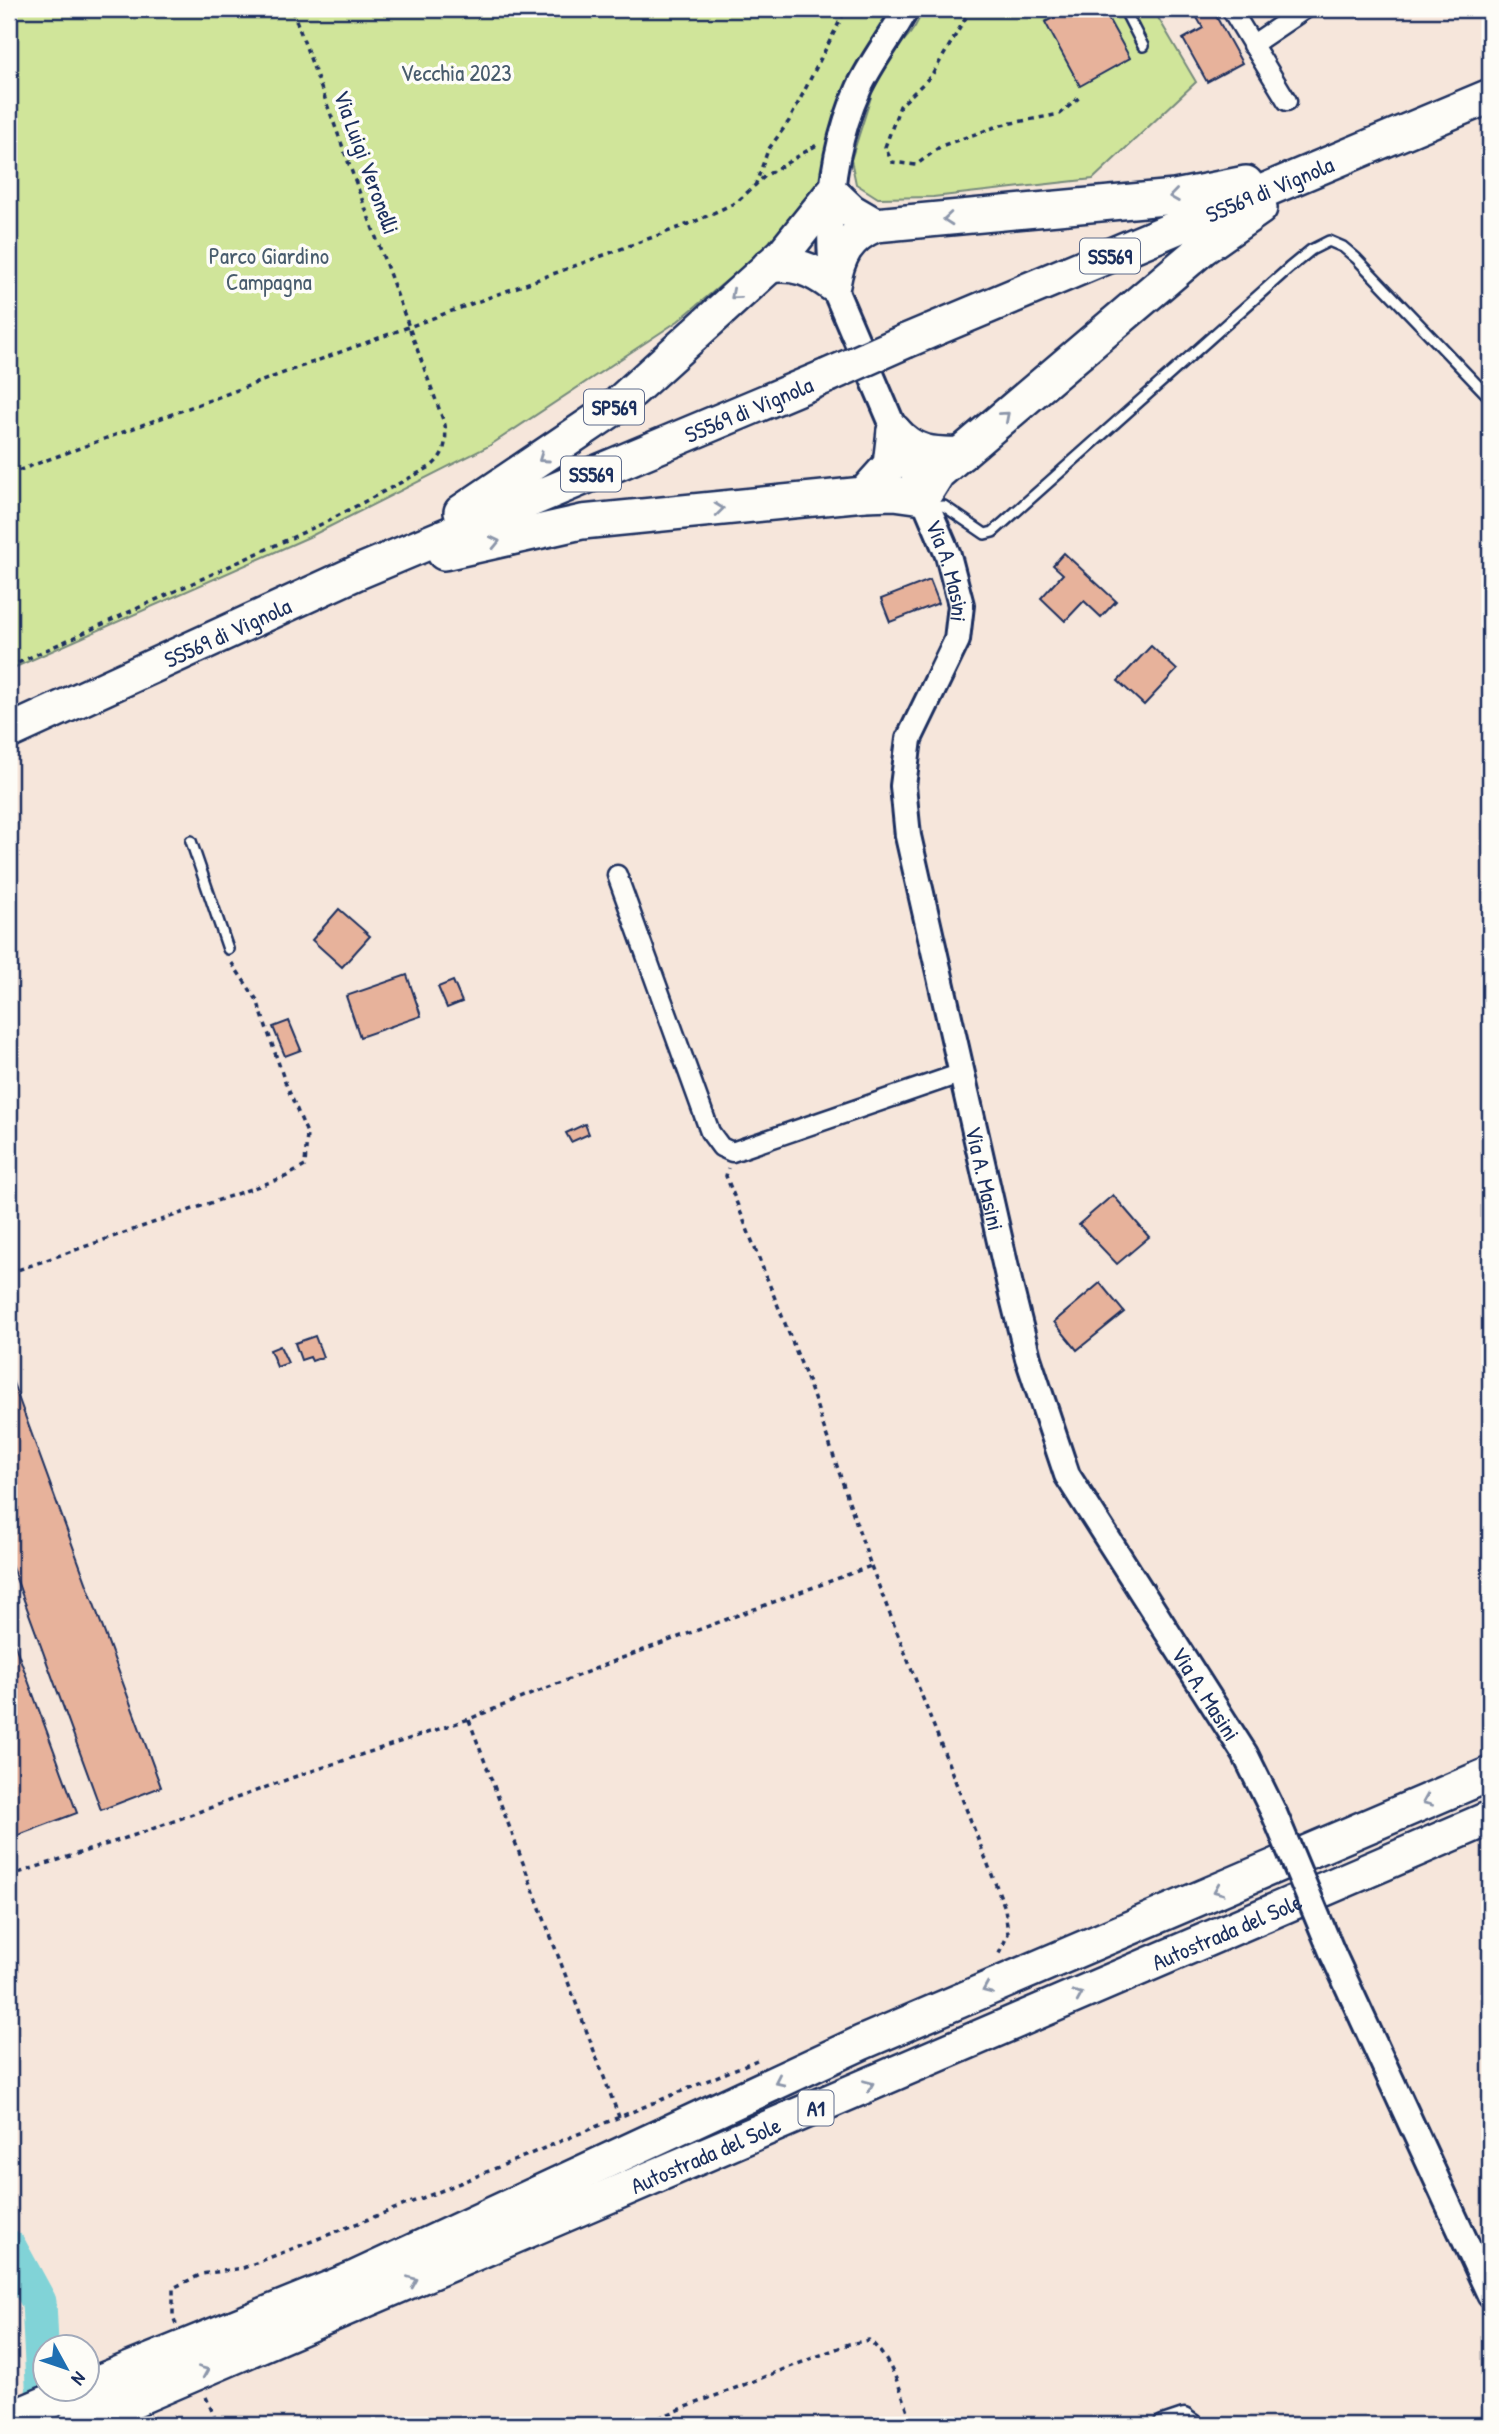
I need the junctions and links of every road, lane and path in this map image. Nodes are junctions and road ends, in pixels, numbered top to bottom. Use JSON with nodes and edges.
{"nodes":[{"id":1,"x":292,"y":9,"type":"edge"},
{"id":2,"x":846,"y":9,"type":"edge"},
{"id":3,"x":906,"y":9,"type":"edge"},
{"id":4,"x":971,"y":9,"type":"edge"},
{"id":5,"x":1124,"y":9,"type":"edge"},
{"id":6,"x":1231,"y":9,"type":"edge"},
{"id":7,"x":1305,"y":9,"type":"edge"},
{"id":8,"x":1252,"y":45,"type":"junction"},
{"id":9,"x":1143,"y":46,"type":"dead end"},
{"id":10,"x":1082,"y":95,"type":"dead end"},
{"id":11,"x":1490,"y":96,"type":"edge"},
{"id":12,"x":1287,"y":101,"type":"dead end"},
{"id":13,"x":844,"y":133,"type":"junction"},
{"id":14,"x":1314,"y":170,"type":"junction"},
{"id":15,"x":755,"y":188,"type":"junction"},
{"id":16,"x":832,"y":193,"type":"junction"},
{"id":17,"x":875,"y":225,"type":"junction"},
{"id":18,"x":769,"y":266,"type":"junction"},
{"id":19,"x":833,"y":285,"type":"junction"},
{"id":20,"x":410,"y":327,"type":"junction"},
{"id":21,"x":1490,"y":398,"type":"edge"},
{"id":22,"x":894,"y":431,"type":"junction"},
{"id":23,"x":961,"y":454,"type":"junction"},
{"id":24,"x":9,"y":474,"type":"edge"},
{"id":25,"x":864,"y":494,"type":"junction"},
{"id":26,"x":925,"y":502,"type":"junction"},
{"id":27,"x":356,"y":573,"type":"junction"},
{"id":28,"x":9,"y":667,"type":"edge"},
{"id":29,"x":9,"y":732,"type":"edge"},
{"id":30,"x":191,"y":841,"type":"dead end"},
{"id":31,"x":617,"y":875,"type":"dead end"},
{"id":32,"x":228,"y":949,"type":"joint"},
{"id":33,"x":962,"y":1073,"type":"junction"},
{"id":34,"x":732,"y":1152,"type":"junction"},
{"id":35,"x":9,"y":1273,"type":"edge"},
{"id":36,"x":871,"y":1566,"type":"junction"},
{"id":37,"x":469,"y":1719,"type":"junction"},
{"id":38,"x":1490,"y":1774,"type":"edge"},
{"id":39,"x":1490,"y":1818,"type":"edge"},
{"id":40,"x":9,"y":1876,"type":"edge"},
{"id":41,"x":986,"y":1962,"type":"dead end"},
{"id":42,"x":762,"y":2058,"type":"dead end"},
{"id":43,"x":619,"y":2117,"type":"junction"},
{"id":44,"x":1490,"y":2295,"type":"edge"},
{"id":45,"x":178,"y":2341,"type":"junction"},
{"id":46,"x":102,"y":2379,"type":"edge"},
{"id":47,"x":206,"y":2397,"type":"dead end"},
{"id":48,"x":50,"y":2402,"type":"edge"},
{"id":49,"x":9,"y":2419,"type":"edge"},
{"id":50,"x":75,"y":2425,"type":"edge"},
{"id":51,"x":218,"y":2425,"type":"edge"},
{"id":52,"x":640,"y":2425,"type":"edge"},
{"id":53,"x":913,"y":2425,"type":"edge"},
{"id":54,"x":1163,"y":2425,"type":"edge"},
{"id":55,"x":1194,"y":2425,"type":"edge"}],
"edges":[{"from":1,"to":20,"type":"path","name":"Via Luigi Veronelli"},
{"from":2,"to":15,"type":"path"},
{"from":3,"to":13,"type":"street","name":"Via A. Masini"},
{"from":4,"to":10,"type":"path"},
{"from":5,"to":9,"type":"lane"},
{"from":6,"to":8,"type":"street"},
{"from":7,"to":8,"type":"street"},
{"from":8,"to":12,"type":"street"},
{"from":11,"to":14,"type":"highway","name":"SS569 di Vignola","number":"SS569"},
{"from":13,"to":15,"type":"path"},
{"from":13,"to":16,"type":"street","name":"Via A. Masini"},
{"from":14,"to":17,"type":"highway","one_way":true},
{"from":23,"to":14,"type":"highway","one_way":true},
{"from":14,"to":27,"type":"highway","name":"SS569 di Vignola","number":"SS569","bridge":true},
{"from":15,"to":20,"type":"path"},
{"from":16,"to":17,"type":"highway"},
{"from":16,"to":18,"type":"highway","number":"SP569"},
{"from":16,"to":19,"type":"street","name":"Via A. Masini"},
{"from":17,"to":19,"type":"highway"},
{"from":18,"to":19,"type":"highway"},
{"from":18,"to":27,"type":"highway","number":"SP569","one_way":true},
{"from":19,"to":22,"type":"street","name":"Via A. Masini"},
{"from":20,"to":24,"type":"path"},
{"from":20,"to":28,"type":"path","name":"Via Luigi Veronelli"},
{"from":21,"to":26,"type":"lane"},
{"from":22,"to":23,"type":"highway"},
{"from":22,"to":25,"type":"highway"},
{"from":22,"to":26,"type":"street","name":"Via A. Masini"},
{"from":23,"to":26,"type":"highway"},
{"from":25,"to":26,"type":"highway"},
{"from":27,"to":25,"type":"highway","one_way":true},
{"from":26,"to":33,"type":"street","name":"Via A. Masini"},
{"from":27,"to":29,"type":"highway","name":"SS569 di Vignola","number":"SS569"},
{"from":30,"to":32,"type":"lane"},
{"from":31,"to":34,"type":"street"},
{"from":32,"to":35,"type":"path"},
{"from":33,"to":34,"type":"street"},
{"from":33,"to":44,"type":"street","name":"Via A. Masini","bridge":true},
{"from":34,"to":36,"type":"path"},
{"from":36,"to":37,"type":"path"},
{"from":36,"to":41,"type":"path"},
{"from":37,"to":40,"type":"path"},
{"from":37,"to":43,"type":"path"},
{"from":38,"to":45,"type":"highway","name":"Autostrada del Sole","number":"A1","one_way":true},
{"from":50,"to":39,"type":"highway","name":"Autostrada del Sole","number":"A1","one_way":true},
{"from":42,"to":43,"type":"path"},
{"from":43,"to":45,"type":"path"},
{"from":45,"to":46,"type":"highway","name":"Autostrada del Sole","number":"A1"},
{"from":47,"to":51,"type":"path"},
{"from":48,"to":49,"type":"highway"},
{"from":52,"to":53,"type":"path"},
{"from":54,"to":55,"type":"street"}]}
